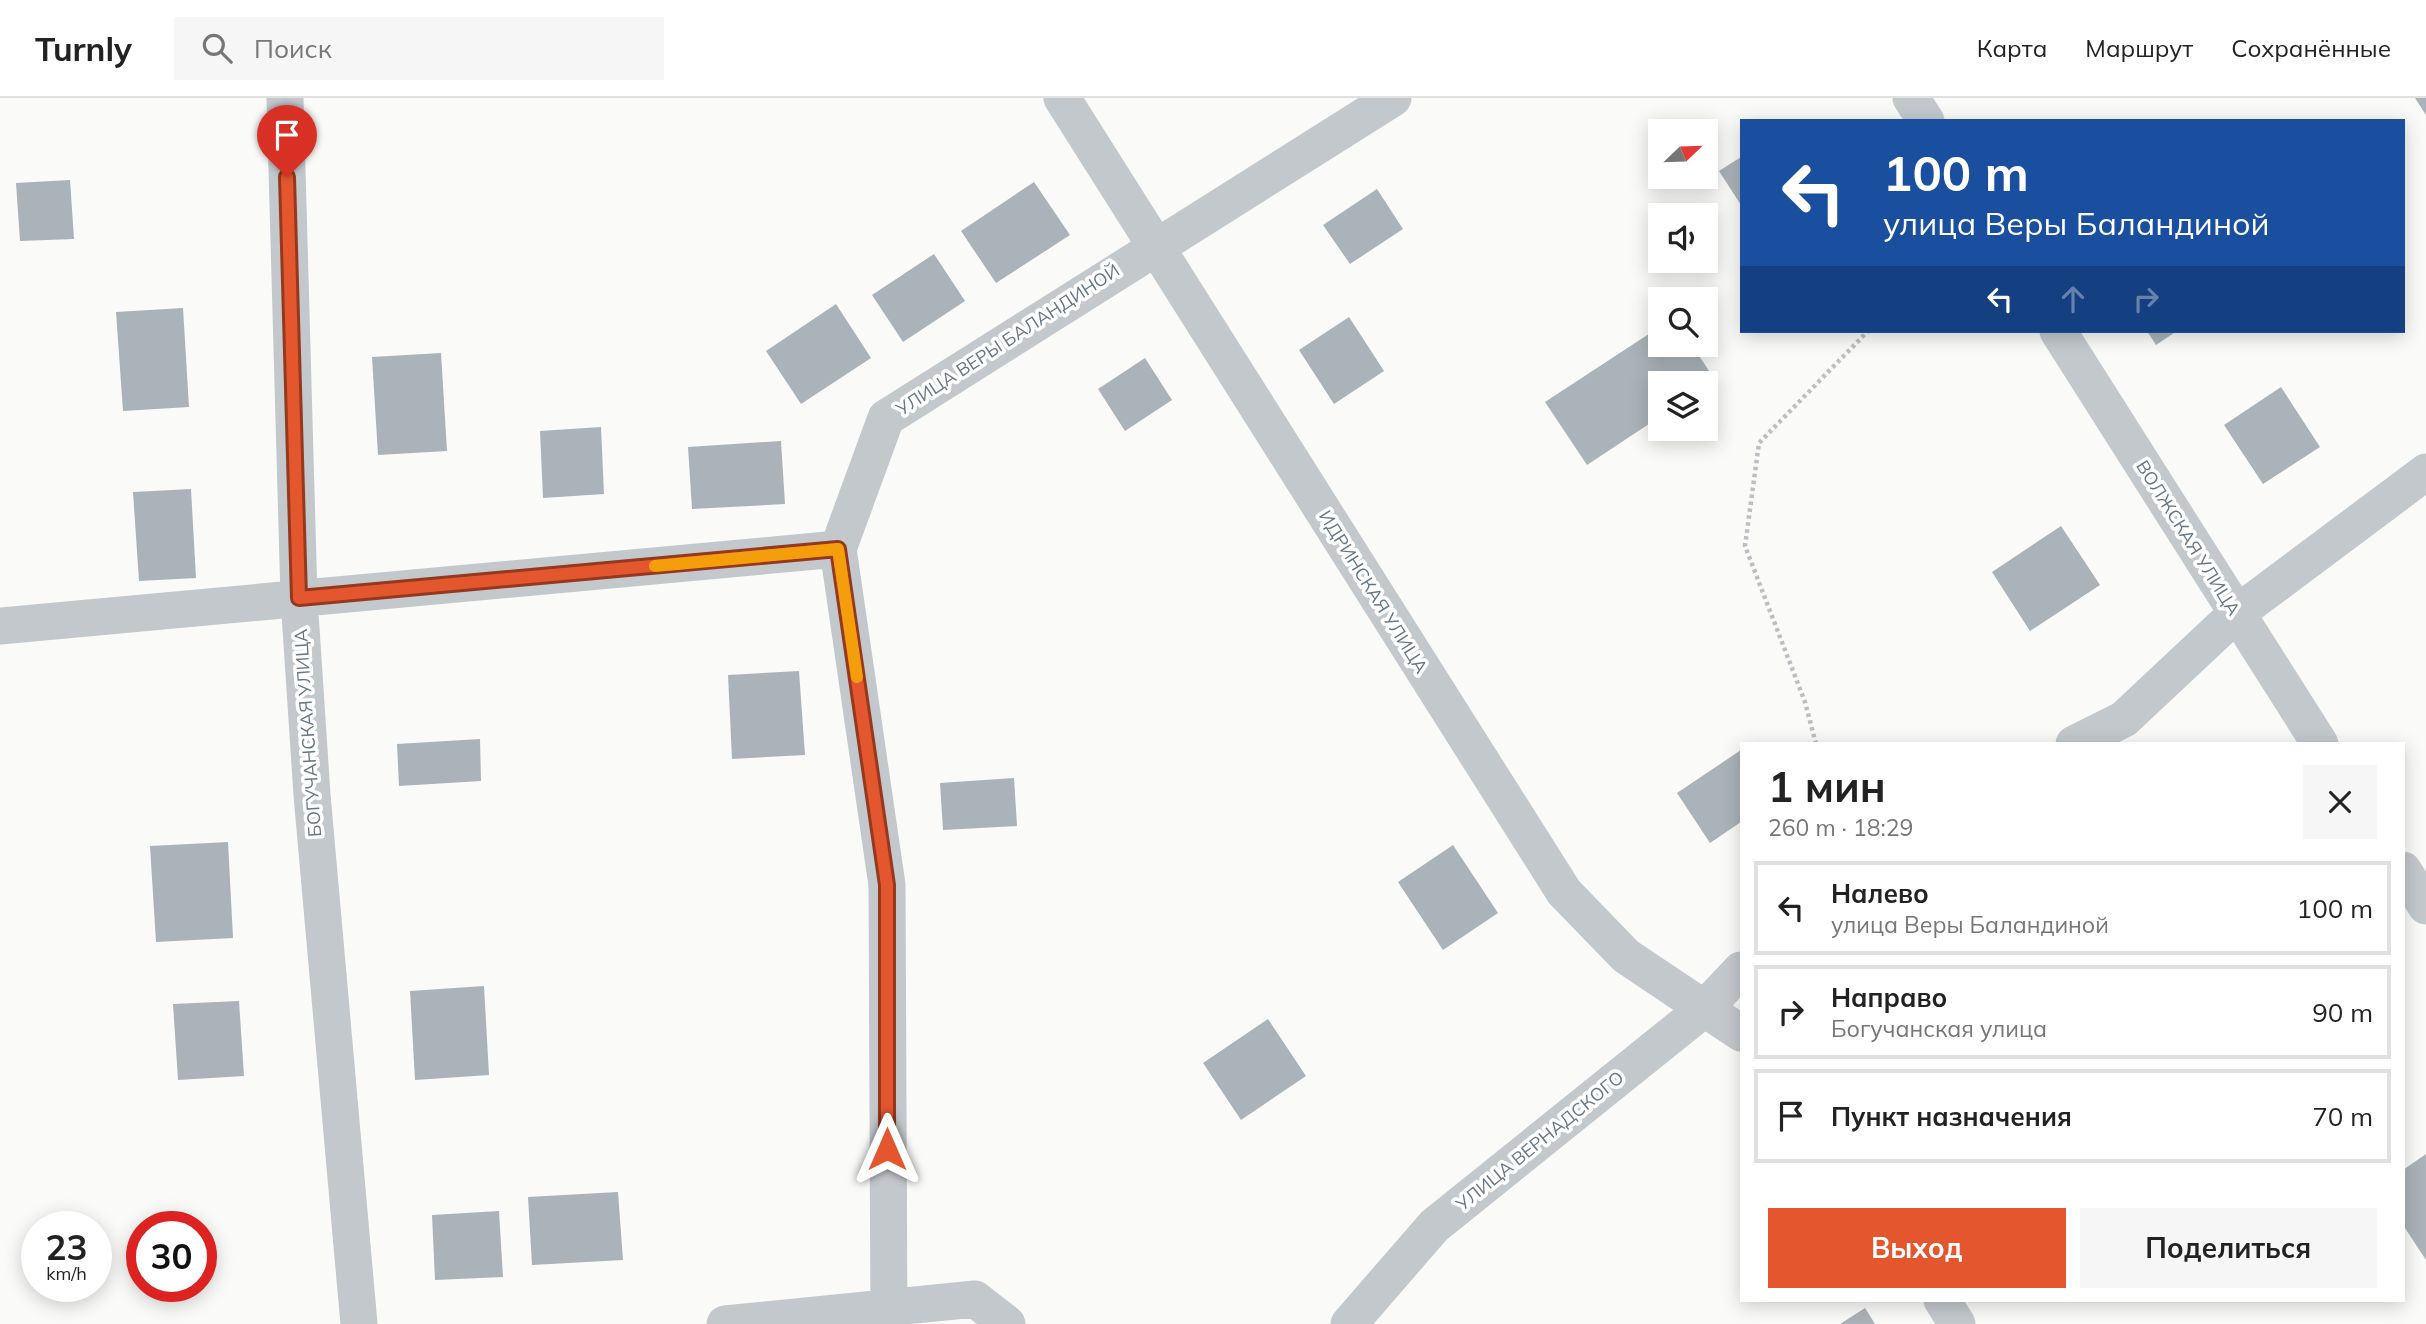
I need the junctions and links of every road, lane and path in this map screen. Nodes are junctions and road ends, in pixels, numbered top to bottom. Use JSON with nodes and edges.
{"nodes":[{"id":1,"x":285,"y":98,"type":"edge"},
{"id":2,"x":1062,"y":98,"type":"edge"},
{"id":3,"x":1394,"y":98,"type":"edge"},
{"id":4,"x":1912,"y":98,"type":"edge"},
{"id":5,"x":1925,"y":119,"type":"edge"},
{"id":6,"x":1154,"y":247,"type":"junction"},
{"id":7,"x":1866,"y":333,"type":"edge"},
{"id":8,"x":2059,"y":333,"type":"edge"},
{"id":9,"x":2426,"y":472,"type":"edge"},
{"id":10,"x":838,"y":549,"type":"junction"},
{"id":11,"x":299,"y":598,"type":"junction"},
{"id":12,"x":2236,"y":614,"type":"junction"},
{"id":13,"x":0,"y":626,"type":"edge"},
{"id":14,"x":1815,"y":742,"type":"edge"},
{"id":15,"x":2078,"y":742,"type":"edge"},
{"id":16,"x":2319,"y":742,"type":"edge"},
{"id":17,"x":2405,"y":873,"type":"edge"},
{"id":18,"x":2426,"y":905,"type":"edge"},
{"id":19,"x":1740,"y":971,"type":"edge"},
{"id":20,"x":1705,"y":1008,"type":"junction"},
{"id":21,"x":1740,"y":1032,"type":"edge"},
{"id":22,"x":1943,"y":1302,"type":"edge"},
{"id":23,"x":888,"y":1316,"type":"edge"},
{"id":24,"x":359,"y":1324,"type":"edge"},
{"id":25,"x":725,"y":1324,"type":"edge"},
{"id":26,"x":1007,"y":1324,"type":"edge"},
{"id":27,"x":1349,"y":1324,"type":"edge"},
{"id":28,"x":1957,"y":1324,"type":"edge"}],
"edges":[{"from":1,"to":11,"type":"street","name":"БОГУЧАНСКАЯ УЛИЦА"},
{"from":2,"to":6,"type":"street","name":"ИДРИНСКАЯ УЛИЦА"},
{"from":3,"to":6,"type":"street","name":"УЛИЦА ВЕРЫ БАЛАНДИНОЙ"},
{"from":4,"to":5,"type":"street"},
{"from":6,"to":10,"type":"street","name":"УЛИЦА ВЕРЫ БАЛАНДИНОЙ"},
{"from":6,"to":20,"type":"street","name":"ИДРИНСКАЯ УЛИЦА"},
{"from":7,"to":14,"type":"path"},
{"from":8,"to":12,"type":"street","name":"ВОЛЖСКАЯ УЛИЦА"},
{"from":9,"to":12,"type":"street"},
{"from":10,"to":11,"type":"street"},
{"from":10,"to":23,"type":"street"},
{"from":11,"to":13,"type":"street"},
{"from":11,"to":24,"type":"street","name":"БОГУЧАНСКАЯ УЛИЦА"},
{"from":12,"to":15,"type":"street"},
{"from":12,"to":16,"type":"street","name":"ВОЛЖСКАЯ УЛИЦА"},
{"from":17,"to":18,"type":"street"},
{"from":19,"to":20,"type":"street","name":"УЛИЦА ВЕРНАДСКОГО"},
{"from":20,"to":21,"type":"street","name":"ИДРИНСКАЯ УЛИЦА"},
{"from":20,"to":27,"type":"street","name":"УЛИЦА ВЕРНАДСКОГО"},
{"from":22,"to":28,"type":"street"},
{"from":23,"to":25,"type":"street"},
{"from":23,"to":26,"type":"street"}]}
